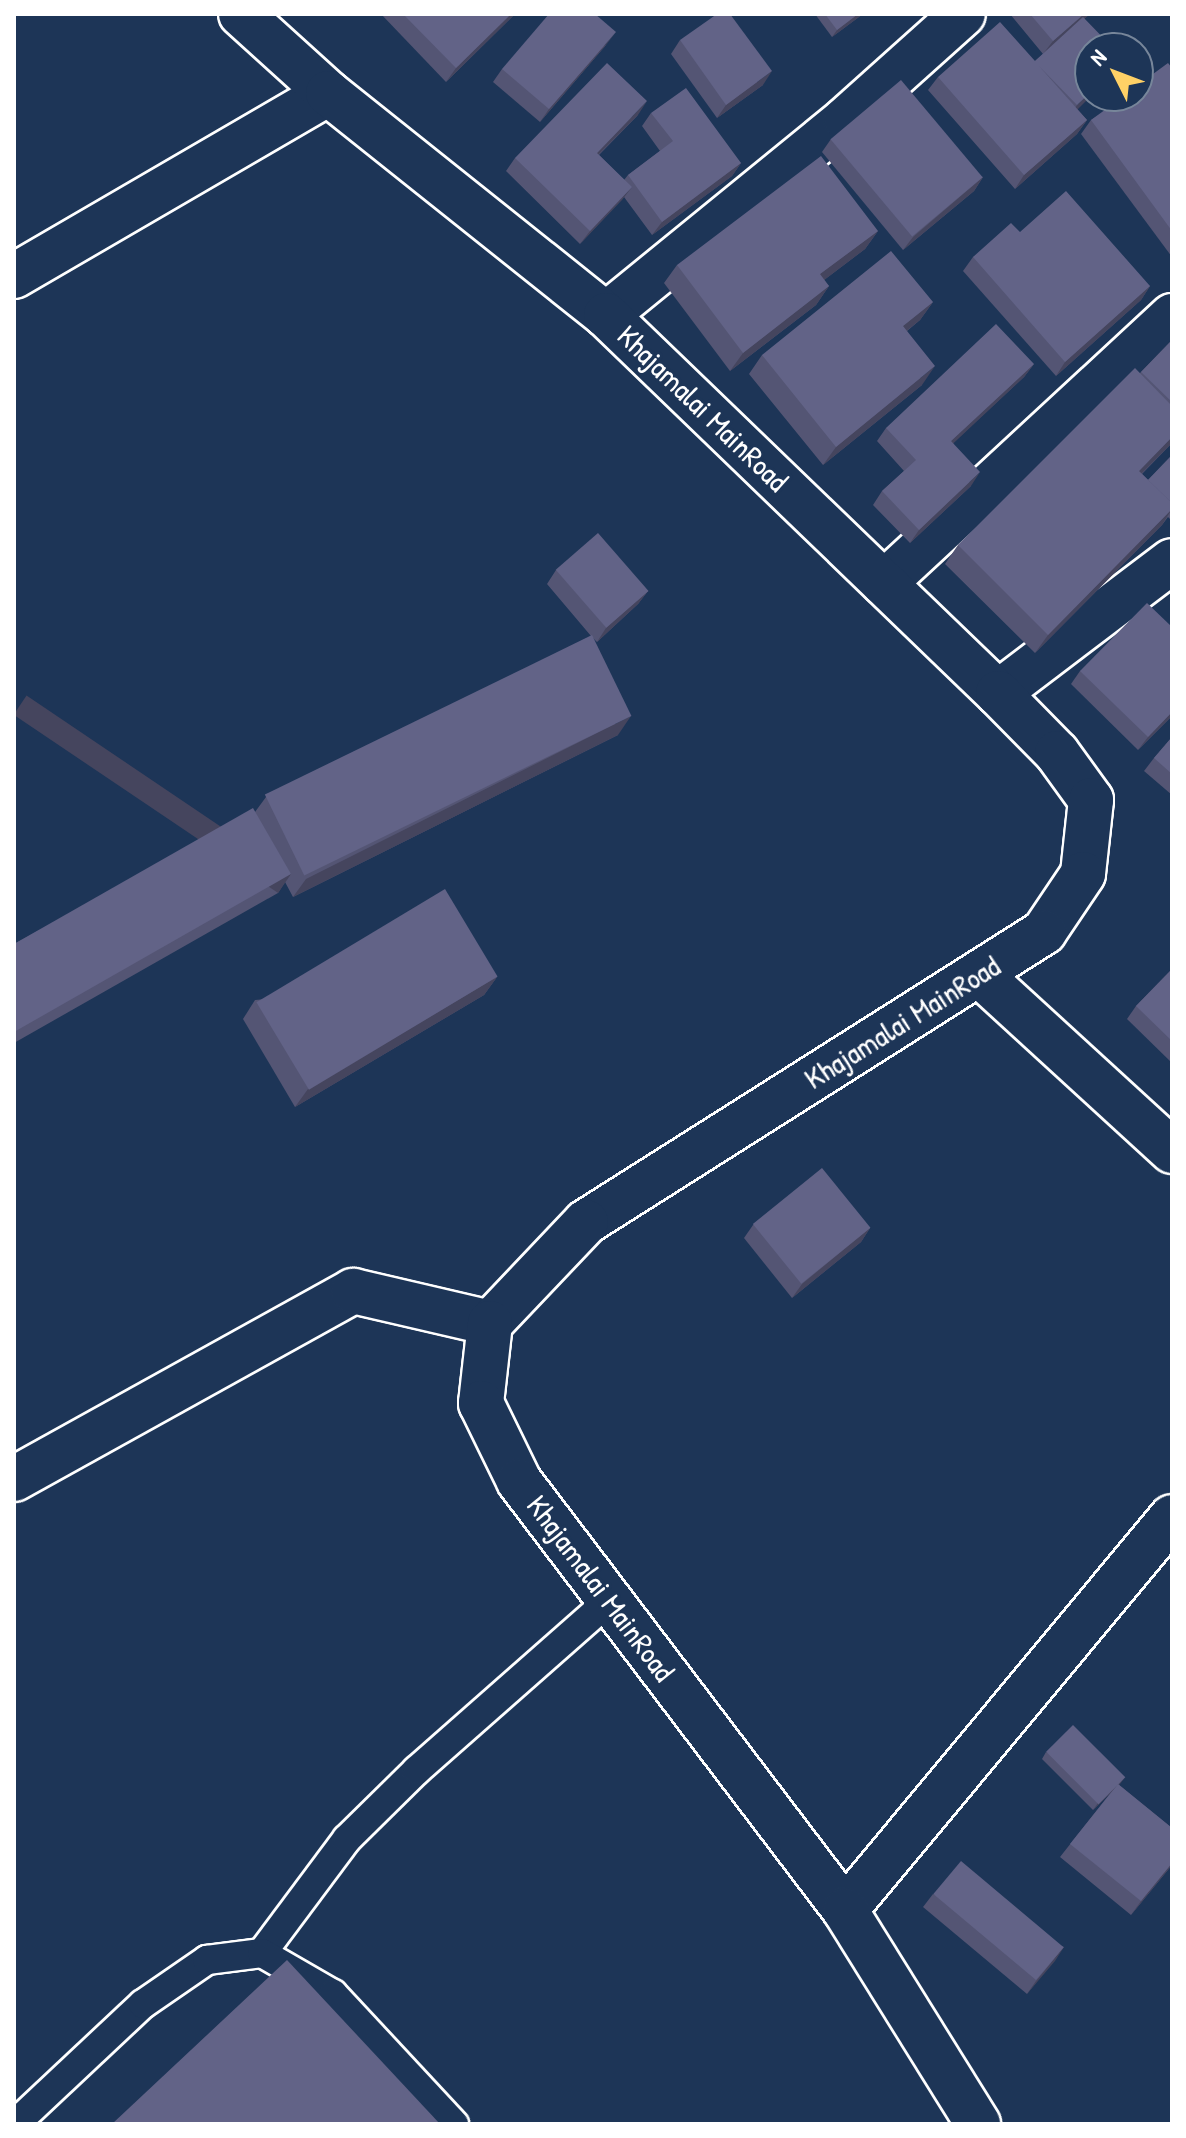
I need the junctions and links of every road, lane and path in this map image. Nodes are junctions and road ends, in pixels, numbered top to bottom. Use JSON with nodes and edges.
{"nodes":[{"id":1,"x":241,"y":14,"type":"edge"},
{"id":2,"x":963,"y":14,"type":"edge"},
{"id":3,"x":328,"y":93,"type":"junction"},
{"id":4,"x":14,"y":276,"type":"edge"},
{"id":5,"x":606,"y":315,"type":"junction"},
{"id":6,"x":1172,"y":316,"type":"edge"},
{"id":7,"x":1172,"y":561,"type":"edge"},
{"id":8,"x":884,"y":583,"type":"junction"},
{"id":9,"x":998,"y":693,"type":"junction"},
{"id":10,"x":979,"y":974,"type":"junction"},
{"id":11,"x":1172,"y":1151,"type":"edge"},
{"id":12,"x":490,"y":1323,"type":"junction"},
{"id":13,"x":14,"y":1479,"type":"edge"},
{"id":14,"x":1172,"y":1517,"type":"edge"},
{"id":15,"x":610,"y":1600,"type":"junction"},
{"id":16,"x":845,"y":1910,"type":"junction"},
{"id":17,"x":262,"y":1953,"type":"junction"},
{"id":18,"x":15,"y":2124,"type":"edge"},
{"id":19,"x":454,"y":2124,"type":"edge"},
{"id":20,"x":978,"y":2124,"type":"edge"}],
"edges":[{"from":1,"to":3,"type":"main road","name":"Khajamalai MainRoad"},
{"from":2,"to":5,"type":"main road"},
{"from":3,"to":4,"type":"main road"},
{"from":3,"to":5,"type":"main road","name":"Khajamalai MainRoad"},
{"from":5,"to":8,"type":"main road","name":"Khajamalai MainRoad"},
{"from":6,"to":8,"type":"main road"},
{"from":7,"to":9,"type":"main road"},
{"from":8,"to":9,"type":"main road","name":"Khajamalai MainRoad"},
{"from":9,"to":10,"type":"main road","name":"Khajamalai MainRoad"},
{"from":10,"to":11,"type":"main road"},
{"from":10,"to":12,"type":"main road","name":"Khajamalai MainRoad"},
{"from":12,"to":13,"type":"main road"},
{"from":12,"to":15,"type":"main road","name":"Khajamalai MainRoad"},
{"from":14,"to":16,"type":"main road"},
{"from":15,"to":16,"type":"main road","name":"Khajamalai MainRoad"},
{"from":15,"to":17,"type":"lane"},
{"from":16,"to":20,"type":"main road","name":"Khajamalai MainRoad"},
{"from":17,"to":18,"type":"lane"},
{"from":17,"to":19,"type":"lane"}]}
